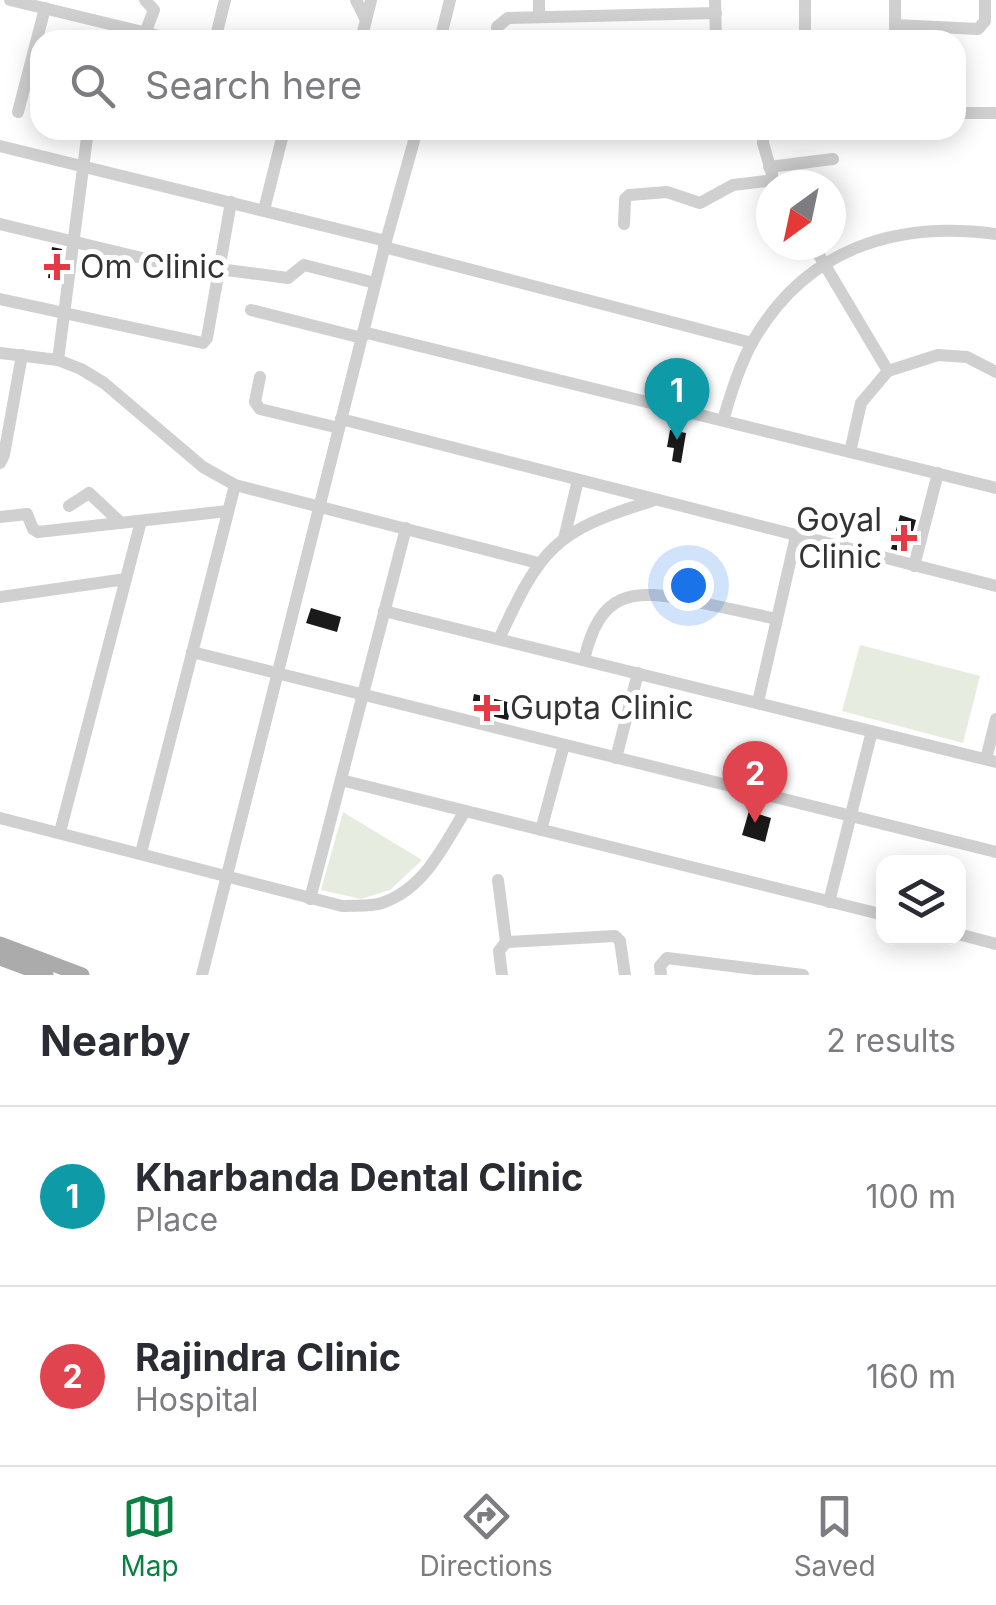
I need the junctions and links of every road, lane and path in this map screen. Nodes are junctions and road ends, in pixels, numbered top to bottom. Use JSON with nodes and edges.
{"nodes":[{"id":1,"x":10,"y":0,"type":"edge"},
{"id":2,"x":144,"y":0,"type":"edge"},
{"id":3,"x":225,"y":0,"type":"edge"},
{"id":4,"x":356,"y":0,"type":"edge"},
{"id":5,"x":371,"y":0,"type":"edge"},
{"id":6,"x":450,"y":0,"type":"edge"},
{"id":7,"x":539,"y":0,"type":"edge"},
{"id":8,"x":805,"y":0,"type":"edge"},
{"id":9,"x":895,"y":0,"type":"edge"},
{"id":10,"x":985,"y":0,"type":"edge"},
{"id":11,"x":716,"y":6,"type":"edge"},
{"id":12,"x":638,"y":7,"type":"edge"},
{"id":13,"x":45,"y":8,"type":"junction"},
{"id":14,"x":540,"y":15,"type":"junction"},
{"id":15,"x":366,"y":20,"type":"junction"},
{"id":16,"x":39,"y":30,"type":"edge"},
{"id":17,"x":137,"y":30,"type":"edge"},
{"id":18,"x":146,"y":30,"type":"edge"},
{"id":19,"x":218,"y":30,"type":"edge"},
{"id":20,"x":364,"y":30,"type":"edge"},
{"id":21,"x":442,"y":30,"type":"edge"},
{"id":22,"x":499,"y":30,"type":"edge"},
{"id":23,"x":805,"y":30,"type":"edge"},
{"id":24,"x":895,"y":30,"type":"edge"},
{"id":25,"x":957,"y":30,"type":"edge"},
{"id":26,"x":30,"y":66,"type":"edge"},
{"id":27,"x":18,"y":112,"type":"dead end"},
{"id":28,"x":966,"y":112,"type":"edge"},
{"id":29,"x":996,"y":112,"type":"edge"},
{"id":30,"x":87,"y":140,"type":"edge"},
{"id":31,"x":281,"y":140,"type":"edge"},
{"id":32,"x":414,"y":140,"type":"edge"},
{"id":33,"x":763,"y":140,"type":"edge"},
{"id":34,"x":0,"y":146,"type":"edge"},
{"id":35,"x":833,"y":159,"type":"dead end"},
{"id":36,"x":83,"y":164,"type":"junction"},
{"id":37,"x":771,"y":170,"type":"edge"},
{"id":38,"x":796,"y":170,"type":"edge"},
{"id":39,"x":756,"y":180,"type":"edge"},
{"id":40,"x":231,"y":202,"type":"junction"},
{"id":41,"x":264,"y":210,"type":"junction"},
{"id":42,"x":0,"y":224,"type":"edge"},
{"id":43,"x":624,"y":224,"type":"dead end"},
{"id":44,"x":996,"y":234,"type":"edge"},
{"id":45,"x":73,"y":241,"type":"junction"},
{"id":46,"x":385,"y":244,"type":"junction"},
{"id":47,"x":822,"y":260,"type":"edge"},
{"id":48,"x":824,"y":264,"type":"junction"},
{"id":49,"x":218,"y":272,"type":"junction"},
{"id":50,"x":375,"y":282,"type":"junction"},
{"id":51,"x":0,"y":299,"type":"edge"},
{"id":52,"x":252,"y":310,"type":"dead end"},
{"id":53,"x":64,"y":312,"type":"junction"},
{"id":54,"x":362,"y":335,"type":"junction"},
{"id":55,"x":752,"y":343,"type":"junction"},
{"id":56,"x":0,"y":352,"type":"edge"},
{"id":57,"x":22,"y":355,"type":"junction"},
{"id":58,"x":58,"y":360,"type":"junction"},
{"id":59,"x":888,"y":371,"type":"junction"},
{"id":60,"x":996,"y":372,"type":"edge"},
{"id":61,"x":260,"y":377,"type":"dead end"},
{"id":62,"x":723,"y":420,"type":"junction"},
{"id":63,"x":340,"y":424,"type":"junction"},
{"id":64,"x":850,"y":452,"type":"junction"},
{"id":65,"x":0,"y":463,"type":"edge"},
{"id":66,"x":938,"y":473,"type":"junction"},
{"id":67,"x":578,"y":480,"type":"junction"},
{"id":68,"x":235,"y":485,"type":"junction"},
{"id":69,"x":996,"y":488,"type":"edge"},
{"id":70,"x":655,"y":500,"type":"junction"},
{"id":71,"x":320,"y":505,"type":"junction"},
{"id":72,"x":69,"y":506,"type":"dead end"},
{"id":73,"x":228,"y":511,"type":"junction"},
{"id":74,"x":0,"y":517,"type":"edge"},
{"id":75,"x":141,"y":521,"type":"junction"},
{"id":76,"x":121,"y":523,"type":"junction"},
{"id":77,"x":406,"y":528,"type":"junction"},
{"id":78,"x":796,"y":536,"type":"junction"},
{"id":79,"x":564,"y":539,"type":"junction"},
{"id":80,"x":538,"y":563,"type":"junction"},
{"id":81,"x":914,"y":566,"type":"junction"},
{"id":82,"x":126,"y":579,"type":"junction"},
{"id":83,"x":996,"y":586,"type":"edge"},
{"id":84,"x":0,"y":596,"type":"edge"},
{"id":85,"x":384,"y":612,"type":"junction"},
{"id":86,"x":777,"y":620,"type":"junction"},
{"id":87,"x":499,"y":639,"type":"junction"},
{"id":88,"x":192,"y":652,"type":"junction"},
{"id":89,"x":584,"y":660,"type":"junction"},
{"id":90,"x":278,"y":673,"type":"junction"},
{"id":91,"x":638,"y":673,"type":"junction"},
{"id":92,"x":363,"y":694,"type":"junction"},
{"id":93,"x":758,"y":702,"type":"junction"},
{"id":94,"x":996,"y":718,"type":"edge"},
{"id":95,"x":872,"y":731,"type":"junction"},
{"id":96,"x":564,"y":744,"type":"junction"},
{"id":97,"x":616,"y":758,"type":"junction"},
{"id":98,"x":991,"y":761,"type":"edge"},
{"id":99,"x":340,"y":780,"type":"junction"},
{"id":100,"x":465,"y":811,"type":"junction"},
{"id":101,"x":850,"y":816,"type":"junction"},
{"id":102,"x":0,"y":818,"type":"edge"},
{"id":103,"x":541,"y":830,"type":"junction"},
{"id":104,"x":60,"y":832,"type":"junction"},
{"id":105,"x":996,"y":852,"type":"edge"},
{"id":106,"x":142,"y":853,"type":"junction"},
{"id":107,"x":225,"y":878,"type":"junction"},
{"id":108,"x":498,"y":880,"type":"dead end"},
{"id":109,"x":310,"y":898,"type":"junction"},
{"id":110,"x":829,"y":902,"type":"junction"},
{"id":111,"x":876,"y":913,"type":"edge"},
{"id":112,"x":966,"y":936,"type":"edge"},
{"id":113,"x":506,"y":942,"type":"junction"},
{"id":114,"x":0,"y":944,"type":"edge"},
{"id":115,"x":996,"y":944,"type":"edge"},
{"id":116,"x":0,"y":958,"type":"edge"},
{"id":117,"x":46,"y":975,"type":"edge"},
{"id":118,"x":82,"y":975,"type":"edge"},
{"id":119,"x":202,"y":975,"type":"edge"},
{"id":120,"x":502,"y":975,"type":"edge"},
{"id":121,"x":626,"y":975,"type":"edge"},
{"id":122,"x":660,"y":975,"type":"edge"},
{"id":123,"x":803,"y":975,"type":"edge"}],
"edges":[{"from":1,"to":13,"type":"street"},
{"from":2,"to":18,"type":"street"},
{"from":3,"to":19,"type":"street"},
{"from":4,"to":15,"type":"street"},
{"from":5,"to":15,"type":"street"},
{"from":6,"to":21,"type":"street"},
{"from":7,"to":14,"type":"street"},
{"from":8,"to":23,"type":"street"},
{"from":9,"to":24,"type":"street"},
{"from":10,"to":25,"type":"street"},
{"from":11,"to":12,"type":"street"},
{"from":12,"to":14,"type":"street"},
{"from":13,"to":16,"type":"street"},
{"from":13,"to":17,"type":"street"},
{"from":14,"to":22,"type":"street"},
{"from":15,"to":20,"type":"street"},
{"from":26,"to":27,"type":"street"},
{"from":28,"to":29,"type":"street"},
{"from":30,"to":36,"type":"street"},
{"from":31,"to":41,"type":"street"},
{"from":32,"to":46,"type":"street"},
{"from":33,"to":37,"type":"street"},
{"from":34,"to":36,"type":"street"},
{"from":35,"to":38,"type":"street"},
{"from":36,"to":40,"type":"street"},
{"from":36,"to":45,"type":"street"},
{"from":39,"to":43,"type":"street"},
{"from":40,"to":41,"type":"street"},
{"from":40,"to":49,"type":"street"},
{"from":41,"to":46,"type":"street"},
{"from":42,"to":45,"type":"street"},
{"from":44,"to":48,"type":"street"},
{"from":45,"to":49,"type":"street"},
{"from":45,"to":53,"type":"street"},
{"from":46,"to":50,"type":"street"},
{"from":46,"to":55,"type":"street"},
{"from":47,"to":48,"type":"street"},
{"from":48,"to":55,"type":"street"},
{"from":48,"to":59,"type":"street"},
{"from":49,"to":50,"type":"street"},
{"from":49,"to":53,"type":"street"},
{"from":50,"to":54,"type":"street"},
{"from":51,"to":53,"type":"street"},
{"from":52,"to":54,"type":"street"},
{"from":53,"to":58,"type":"street"},
{"from":54,"to":62,"type":"street"},
{"from":54,"to":63,"type":"street"},
{"from":55,"to":62,"type":"street"},
{"from":56,"to":57,"type":"street"},
{"from":57,"to":58,"type":"street"},
{"from":57,"to":65,"type":"street"},
{"from":58,"to":68,"type":"street"},
{"from":59,"to":60,"type":"street"},
{"from":59,"to":64,"type":"street"},
{"from":61,"to":63,"type":"street"},
{"from":62,"to":64,"type":"street"},
{"from":63,"to":67,"type":"street"},
{"from":63,"to":71,"type":"street"},
{"from":64,"to":66,"type":"street"},
{"from":66,"to":69,"type":"street"},
{"from":66,"to":81,"type":"street"},
{"from":67,"to":70,"type":"street"},
{"from":67,"to":79,"type":"street"},
{"from":68,"to":71,"type":"street"},
{"from":68,"to":73,"type":"street"},
{"from":70,"to":78,"type":"street"},
{"from":70,"to":79,"type":"street"},
{"from":71,"to":77,"type":"street"},
{"from":71,"to":90,"type":"street"},
{"from":72,"to":76,"type":"street"},
{"from":73,"to":75,"type":"street"},
{"from":73,"to":88,"type":"street"},
{"from":74,"to":76,"type":"street"},
{"from":75,"to":76,"type":"street"},
{"from":75,"to":82,"type":"street"},
{"from":77,"to":80,"type":"street"},
{"from":77,"to":85,"type":"street"},
{"from":78,"to":81,"type":"street"},
{"from":78,"to":86,"type":"street"},
{"from":79,"to":80,"type":"street"},
{"from":80,"to":87,"type":"street"},
{"from":81,"to":83,"type":"street"},
{"from":82,"to":84,"type":"street"},
{"from":82,"to":104,"type":"street"},
{"from":85,"to":87,"type":"street"},
{"from":85,"to":92,"type":"street"},
{"from":86,"to":89,"type":"street"},
{"from":86,"to":93,"type":"street"},
{"from":87,"to":89,"type":"street"},
{"from":88,"to":90,"type":"street"},
{"from":88,"to":106,"type":"street"},
{"from":89,"to":91,"type":"street"},
{"from":90,"to":92,"type":"street"},
{"from":90,"to":107,"type":"street"},
{"from":91,"to":93,"type":"street"},
{"from":91,"to":97,"type":"street"},
{"from":92,"to":96,"type":"street"},
{"from":92,"to":99,"type":"street"},
{"from":93,"to":95,"type":"street"},
{"from":94,"to":98,"type":"street"},
{"from":95,"to":98,"type":"street"},
{"from":95,"to":101,"type":"street"},
{"from":96,"to":97,"type":"street"},
{"from":96,"to":103,"type":"street"},
{"from":97,"to":101,"type":"street"},
{"from":99,"to":100,"type":"street"},
{"from":99,"to":109,"type":"street"},
{"from":100,"to":103,"type":"street"},
{"from":100,"to":109,"type":"street"},
{"from":101,"to":105,"type":"street"},
{"from":101,"to":110,"type":"street"},
{"from":102,"to":104,"type":"street"},
{"from":103,"to":110,"type":"street"},
{"from":104,"to":106,"type":"street"},
{"from":106,"to":107,"type":"street"},
{"from":107,"to":109,"type":"street"},
{"from":107,"to":119,"type":"street"},
{"from":108,"to":113,"type":"street"},
{"from":110,"to":111,"type":"street"},
{"from":112,"to":115,"type":"street"},
{"from":113,"to":120,"type":"street"},
{"from":113,"to":121,"type":"street"},
{"from":114,"to":118,"type":"main road"},
{"from":116,"to":117,"type":"main road"},
{"from":122,"to":123,"type":"street"}]}
